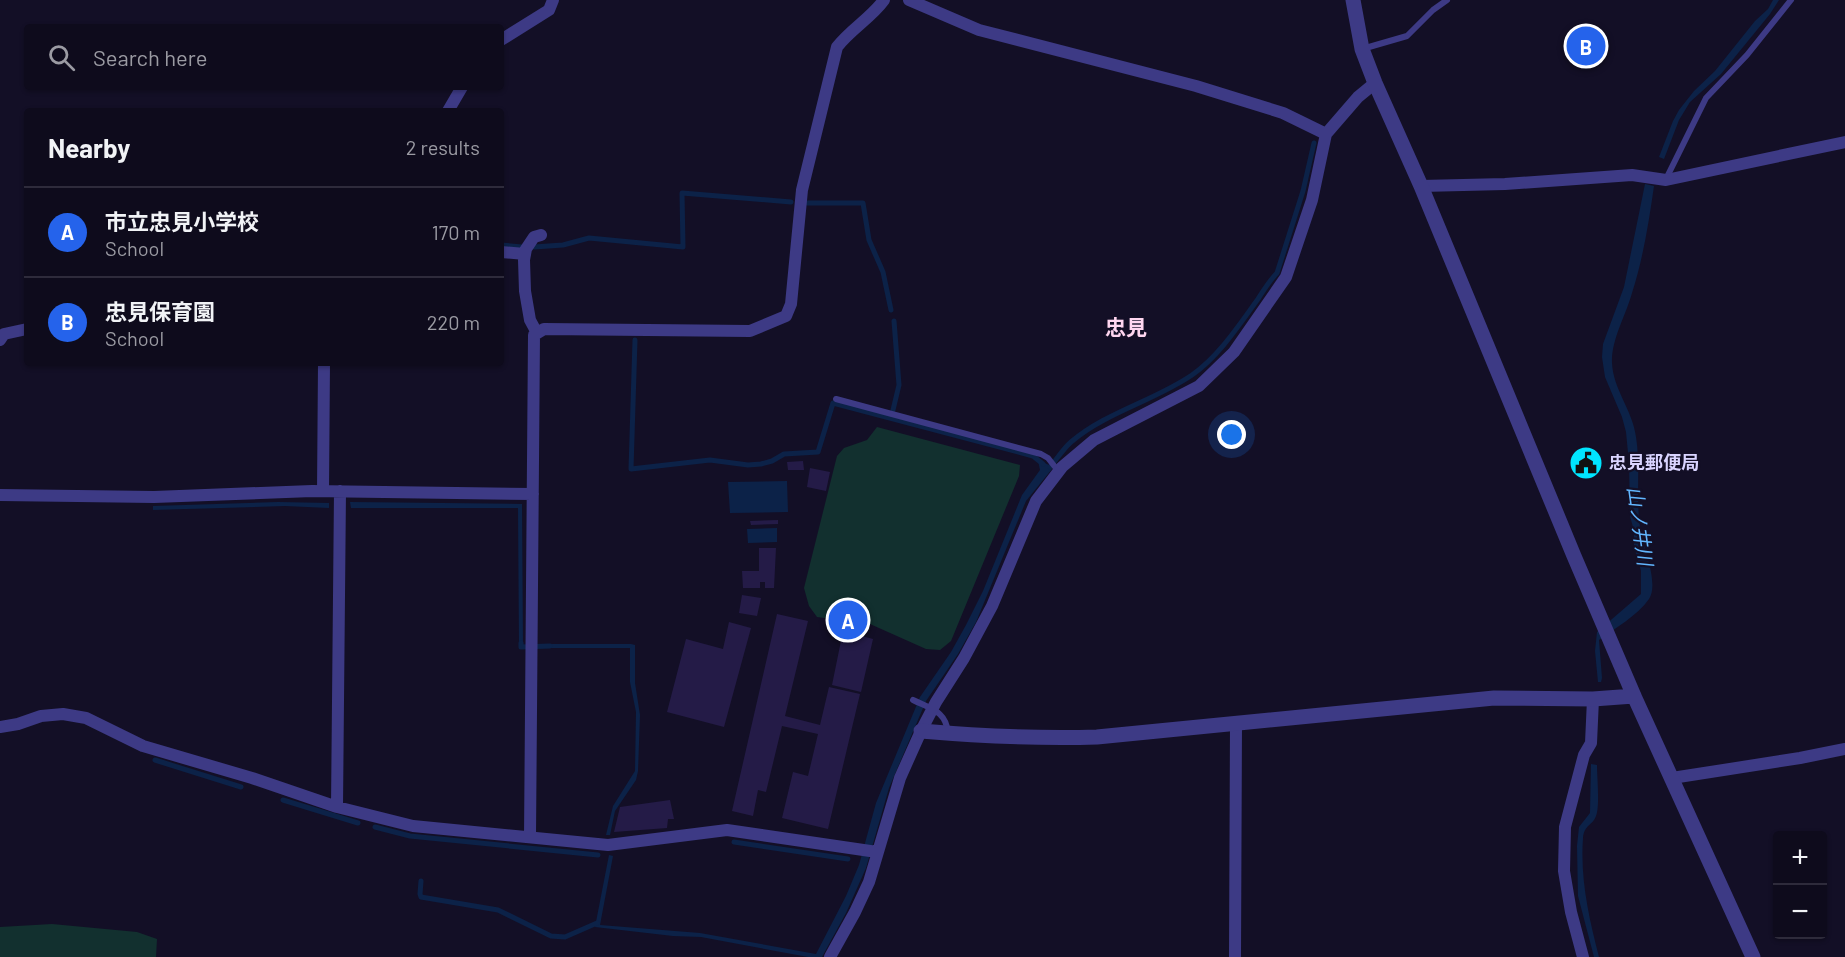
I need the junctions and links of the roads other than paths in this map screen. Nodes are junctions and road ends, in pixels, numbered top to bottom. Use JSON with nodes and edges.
{"nodes":[{"id":1,"x":553,"y":0,"type":"edge"},
{"id":2,"x":884,"y":0,"type":"edge"},
{"id":3,"x":909,"y":0,"type":"edge"},
{"id":4,"x":1353,"y":0,"type":"edge"},
{"id":5,"x":1447,"y":0,"type":"edge"},
{"id":6,"x":1791,"y":0,"type":"edge"},
{"id":7,"x":504,"y":38,"type":"edge"},
{"id":8,"x":1362,"y":49,"type":"junction"},
{"id":9,"x":1375,"y":83,"type":"junction"},
{"id":10,"x":460,"y":90,"type":"edge"},
{"id":11,"x":450,"y":108,"type":"edge"},
{"id":12,"x":1326,"y":134,"type":"junction"},
{"id":13,"x":1845,"y":142,"type":"edge"},
{"id":14,"x":1666,"y":180,"type":"junction"},
{"id":15,"x":1421,"y":186,"type":"junction"},
{"id":16,"x":542,"y":235,"type":"dead end"},
{"id":17,"x":504,"y":252,"type":"edge"},
{"id":18,"x":525,"y":254,"type":"junction"},
{"id":19,"x":24,"y":330,"type":"edge"},
{"id":20,"x":537,"y":333,"type":"junction"},
{"id":21,"x":0,"y":340,"type":"edge"},
{"id":22,"x":324,"y":366,"type":"edge"},
{"id":23,"x":836,"y":399,"type":"dead end"},
{"id":24,"x":1059,"y":472,"type":"junction"},
{"id":25,"x":323,"y":491,"type":"junction"},
{"id":26,"x":340,"y":491,"type":"junction"},
{"id":27,"x":533,"y":494,"type":"junction"},
{"id":28,"x":0,"y":495,"type":"edge"},
{"id":29,"x":1634,"y":696,"type":"junction"},
{"id":30,"x":1593,"y":699,"type":"junction"},
{"id":31,"x":913,"y":700,"type":"dead end"},
{"id":32,"x":929,"y":708,"type":"junction"},
{"id":33,"x":1236,"y":723,"type":"junction"},
{"id":34,"x":0,"y":726,"type":"edge"},
{"id":35,"x":921,"y":731,"type":"junction"},
{"id":36,"x":948,"y":733,"type":"junction"},
{"id":37,"x":1845,"y":748,"type":"edge"},
{"id":38,"x":1672,"y":778,"type":"junction"},
{"id":39,"x":337,"y":807,"type":"junction"},
{"id":40,"x":530,"y":837,"type":"junction"},
{"id":41,"x":877,"y":852,"type":"junction"},
{"id":42,"x":830,"y":957,"type":"edge"},
{"id":43,"x":1235,"y":957,"type":"edge"},
{"id":44,"x":1583,"y":957,"type":"edge"},
{"id":45,"x":1753,"y":957,"type":"edge"}],
"edges":[{"from":1,"to":7,"type":"street"},
{"from":2,"to":20,"type":"street"},
{"from":3,"to":12,"type":"street"},
{"from":4,"to":8,"type":"street"},
{"from":5,"to":8,"type":"lane"},
{"from":6,"to":14,"type":"lane"},
{"from":8,"to":9,"type":"street"},
{"from":9,"to":12,"type":"street"},
{"from":9,"to":15,"type":"street"},
{"from":10,"to":11,"type":"street"},
{"from":12,"to":24,"type":"street"},
{"from":13,"to":14,"type":"street"},
{"from":14,"to":15,"type":"street"},
{"from":15,"to":29,"type":"street"},
{"from":16,"to":18,"type":"street"},
{"from":17,"to":18,"type":"street"},
{"from":18,"to":20,"type":"street"},
{"from":19,"to":21,"type":"street"},
{"from":20,"to":27,"type":"street"},
{"from":22,"to":25,"type":"street"},
{"from":23,"to":24,"type":"lane"},
{"from":24,"to":32,"type":"street"},
{"from":25,"to":26,"type":"street"},
{"from":25,"to":28,"type":"street"},
{"from":26,"to":27,"type":"street"},
{"from":26,"to":39,"type":"street"},
{"from":27,"to":40,"type":"street"},
{"from":29,"to":30,"type":"street"},
{"from":29,"to":38,"type":"street"},
{"from":30,"to":33,"type":"street"},
{"from":30,"to":44,"type":"street"},
{"from":31,"to":32,"type":"lane"},
{"from":32,"to":35,"type":"street"},
{"from":32,"to":36,"type":"lane"},
{"from":33,"to":36,"type":"street"},
{"from":33,"to":43,"type":"street"},
{"from":34,"to":39,"type":"street"},
{"from":35,"to":36,"type":"street"},
{"from":35,"to":41,"type":"street"},
{"from":37,"to":38,"type":"street"},
{"from":38,"to":45,"type":"street"},
{"from":39,"to":40,"type":"street"},
{"from":40,"to":41,"type":"street"},
{"from":41,"to":42,"type":"street"}]}
